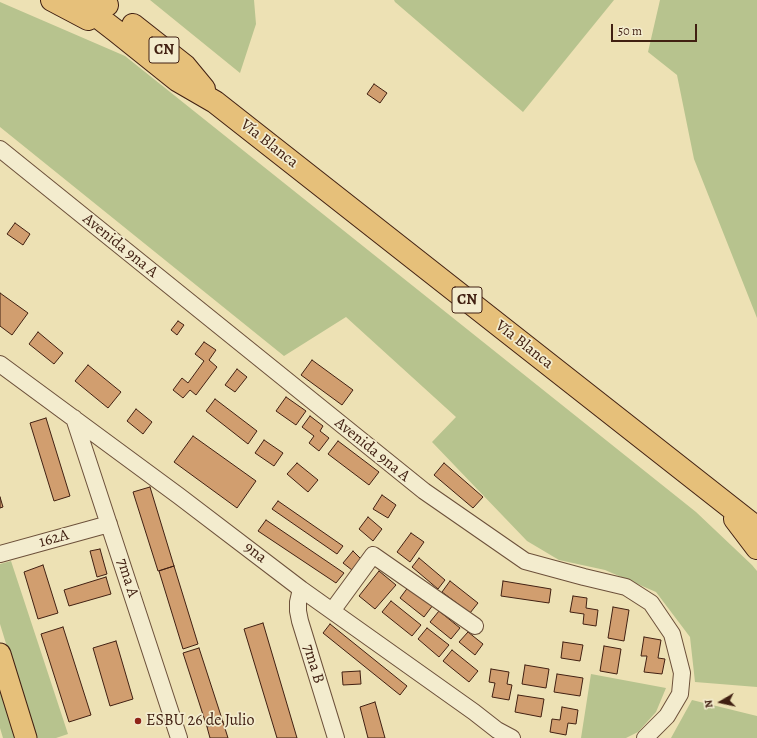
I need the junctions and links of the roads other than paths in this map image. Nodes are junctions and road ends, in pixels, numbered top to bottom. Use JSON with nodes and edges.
{"nodes":[{"id":1,"x":52,"y":0,"type":"edge"},
{"id":2,"x":76,"y":0,"type":"edge"},
{"id":3,"x":103,"y":2,"type":"edge"},
{"id":4,"x":126,"y":38,"type":"junction"},
{"id":5,"x":215,"y":102,"type":"junction"},
{"id":6,"x":0,"y":149,"type":"edge"},
{"id":7,"x":0,"y":364,"type":"edge"},
{"id":8,"x":74,"y":418,"type":"junction"},
{"id":9,"x":719,"y":499,"type":"junction"},
{"id":10,"x":109,"y":524,"type":"junction"},
{"id":11,"x":757,"y":528,"type":"edge"},
{"id":12,"x":757,"y":548,"type":"edge"},
{"id":13,"x":0,"y":554,"type":"edge"},
{"id":14,"x":301,"y":589,"type":"junction"},
{"id":15,"x":332,"y":611,"type":"junction"},
{"id":16,"x":475,"y":626,"type":"dead end"},
{"id":17,"x":0,"y":654,"type":"edge"},
{"id":18,"x":26,"y":738,"type":"edge"},
{"id":19,"x":180,"y":738,"type":"edge"},
{"id":20,"x":336,"y":738,"type":"edge"},
{"id":21,"x":512,"y":738,"type":"edge"},
{"id":22,"x":645,"y":738,"type":"edge"}],
"edges":[{"from":1,"to":4,"type":"highway"},
{"from":2,"to":4,"type":"highway","name":"Vía Blanca","number":"CN"},
{"from":3,"to":5,"type":"highway","name":"Vía Blanca","number":"CN"},
{"from":4,"to":5,"type":"highway","name":"Vía Blanca","number":"CN"},
{"from":5,"to":9,"type":"highway","name":"Vía Blanca","number":"CN"},
{"from":6,"to":22,"type":"street","name":"Avenida 9na A"},
{"from":7,"to":8,"type":"street","name":"9na"},
{"from":8,"to":10,"type":"street","name":"7ma A"},
{"from":8,"to":14,"type":"street","name":"9na"},
{"from":9,"to":11,"type":"highway","name":"Vía Blanca","number":"CN"},
{"from":9,"to":12,"type":"highway"},
{"from":10,"to":13,"type":"street","name":"162A"},
{"from":10,"to":19,"type":"street","name":"7ma A"},
{"from":14,"to":15,"type":"street","name":"9na"},
{"from":14,"to":20,"type":"street","name":"7ma B"},
{"from":15,"to":16,"type":"street"},
{"from":15,"to":21,"type":"street","name":"9na"},
{"from":17,"to":18,"type":"main road"}]}
